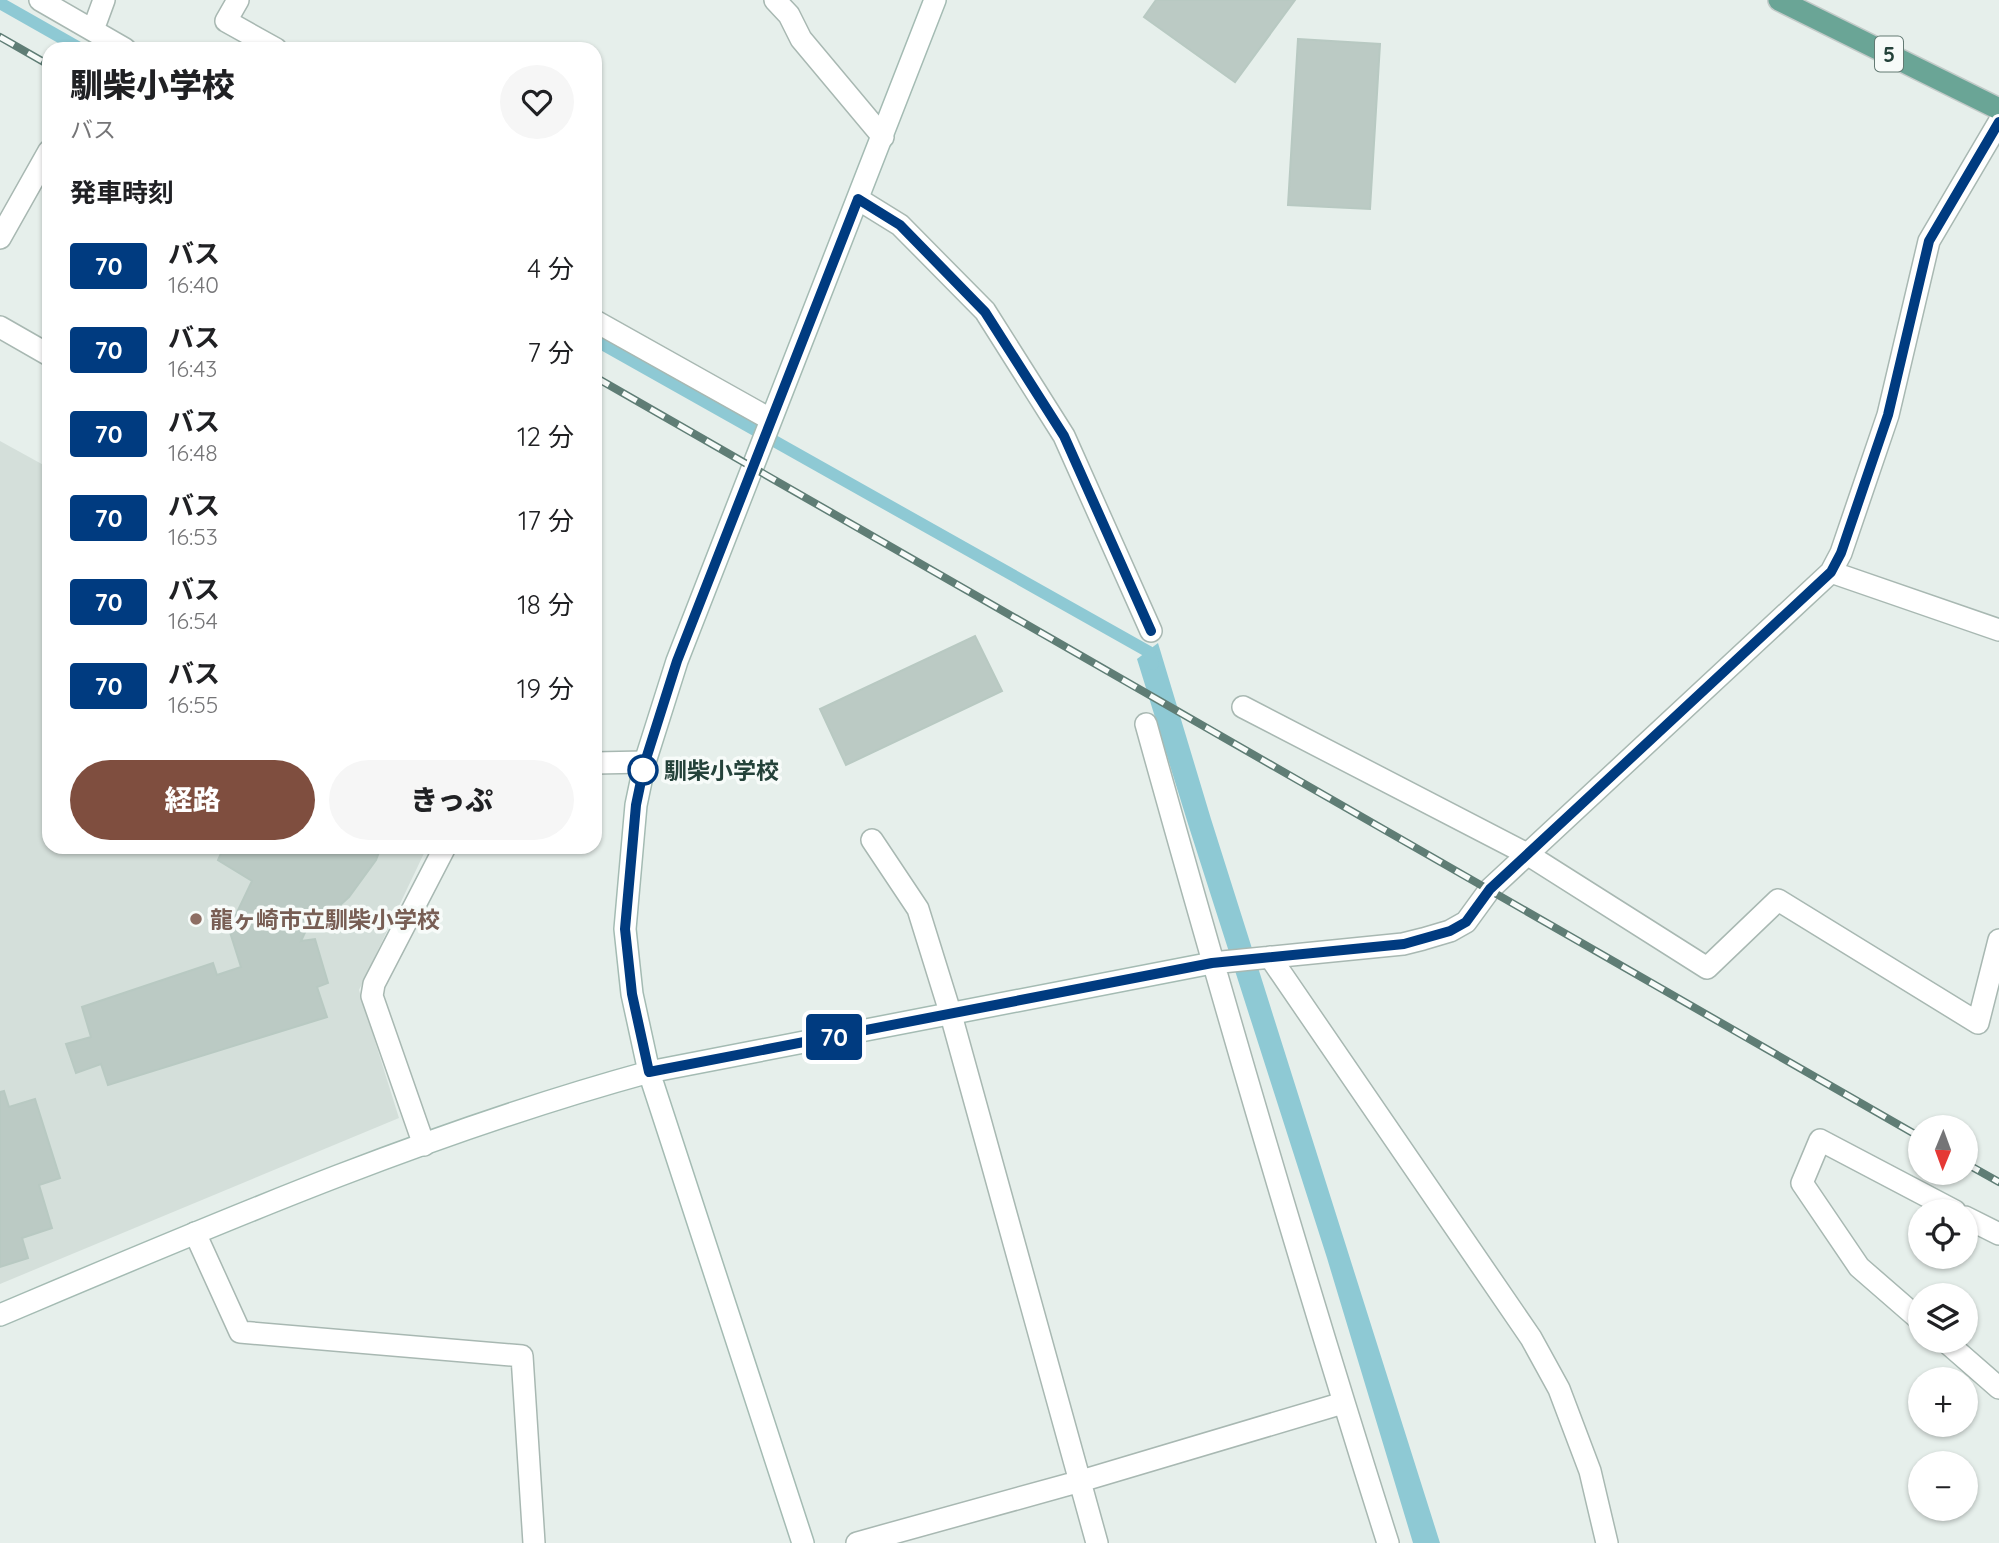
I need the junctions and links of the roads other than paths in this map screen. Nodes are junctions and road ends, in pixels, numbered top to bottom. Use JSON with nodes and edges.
{"nodes":[{"id":1,"x":40,"y":0,"type":"edge"},
{"id":2,"x":104,"y":0,"type":"edge"},
{"id":3,"x":238,"y":0,"type":"edge"},
{"id":4,"x":775,"y":0,"type":"edge"},
{"id":5,"x":935,"y":0,"type":"edge"},
{"id":6,"x":1779,"y":0,"type":"edge"},
{"id":7,"x":93,"y":30,"type":"junction"},
{"id":8,"x":113,"y":42,"type":"edge"},
{"id":9,"x":263,"y":42,"type":"edge"},
{"id":10,"x":1999,"y":109,"type":"edge"},
{"id":11,"x":1999,"y":122,"type":"edge"},
{"id":12,"x":883,"y":137,"type":"junction"},
{"id":13,"x":42,"y":163,"type":"edge"},
{"id":14,"x":858,"y":199,"type":"junction"},
{"id":15,"x":0,"y":238,"type":"edge"},
{"id":16,"x":602,"y":325,"type":"edge"},
{"id":17,"x":0,"y":327,"type":"edge"},
{"id":18,"x":42,"y":351,"type":"edge"},
{"id":19,"x":769,"y":422,"type":"junction"},
{"id":20,"x":1831,"y":572,"type":"junction"},
{"id":21,"x":1999,"y":630,"type":"edge"},
{"id":22,"x":1151,"y":631,"type":"dead end"},
{"id":23,"x":1243,"y":708,"type":"dead end"},
{"id":24,"x":1146,"y":724,"type":"dead end"},
{"id":25,"x":645,"y":762,"type":"junction"},
{"id":26,"x":602,"y":763,"type":"edge"},
{"id":27,"x":872,"y":840,"type":"dead end"},
{"id":28,"x":441,"y":854,"type":"edge"},
{"id":29,"x":1527,"y":855,"type":"junction"},
{"id":30,"x":1999,"y":940,"type":"edge"},
{"id":31,"x":1270,"y":957,"type":"junction"},
{"id":32,"x":1216,"y":963,"type":"junction"},
{"id":33,"x":951,"y":1015,"type":"junction"},
{"id":34,"x":649,"y":1072,"type":"junction"},
{"id":35,"x":424,"y":1145,"type":"junction"},
{"id":36,"x":1932,"y":1199,"type":"edge"},
{"id":37,"x":1978,"y":1224,"type":"edge"},
{"id":38,"x":195,"y":1233,"type":"junction"},
{"id":39,"x":1999,"y":1234,"type":"edge"},
{"id":40,"x":1908,"y":1310,"type":"edge"},
{"id":41,"x":0,"y":1315,"type":"edge"},
{"id":42,"x":1959,"y":1353,"type":"edge"},
{"id":43,"x":1999,"y":1388,"type":"edge"},
{"id":44,"x":1343,"y":1403,"type":"junction"},
{"id":45,"x":1081,"y":1481,"type":"junction"},
{"id":46,"x":534,"y":1543,"type":"edge"},
{"id":47,"x":803,"y":1543,"type":"edge"},
{"id":48,"x":857,"y":1543,"type":"edge"},
{"id":49,"x":1097,"y":1543,"type":"edge"},
{"id":50,"x":1388,"y":1543,"type":"edge"},
{"id":51,"x":1607,"y":1543,"type":"edge"}],
"edges":[{"from":1,"to":7,"type":"street"},
{"from":2,"to":7,"type":"street"},
{"from":3,"to":9,"type":"street"},
{"from":4,"to":12,"type":"street"},
{"from":5,"to":12,"type":"street"},
{"from":6,"to":10,"type":"main road","number":"5"},
{"from":7,"to":8,"type":"street"},
{"from":11,"to":20,"type":"street"},
{"from":12,"to":14,"type":"street"},
{"from":13,"to":15,"type":"street"},
{"from":14,"to":19,"type":"street"},
{"from":14,"to":22,"type":"street"},
{"from":16,"to":19,"type":"street"},
{"from":17,"to":18,"type":"street"},
{"from":19,"to":25,"type":"street"},
{"from":20,"to":21,"type":"street"},
{"from":20,"to":29,"type":"street"},
{"from":23,"to":29,"type":"street"},
{"from":24,"to":32,"type":"street"},
{"from":25,"to":26,"type":"street"},
{"from":25,"to":34,"type":"street"},
{"from":27,"to":33,"type":"street"},
{"from":28,"to":35,"type":"street"},
{"from":29,"to":30,"type":"street"},
{"from":29,"to":31,"type":"street"},
{"from":31,"to":32,"type":"street"},
{"from":31,"to":51,"type":"street"},
{"from":32,"to":33,"type":"street"},
{"from":32,"to":44,"type":"street"},
{"from":33,"to":34,"type":"street"},
{"from":33,"to":45,"type":"street"},
{"from":34,"to":35,"type":"street"},
{"from":34,"to":47,"type":"street"},
{"from":35,"to":38,"type":"street"},
{"from":36,"to":40,"type":"street"},
{"from":37,"to":39,"type":"street"},
{"from":38,"to":41,"type":"street"},
{"from":38,"to":46,"type":"street"},
{"from":42,"to":43,"type":"street"},
{"from":44,"to":45,"type":"street"},
{"from":44,"to":50,"type":"street"},
{"from":45,"to":48,"type":"street"},
{"from":45,"to":49,"type":"street"}]}
